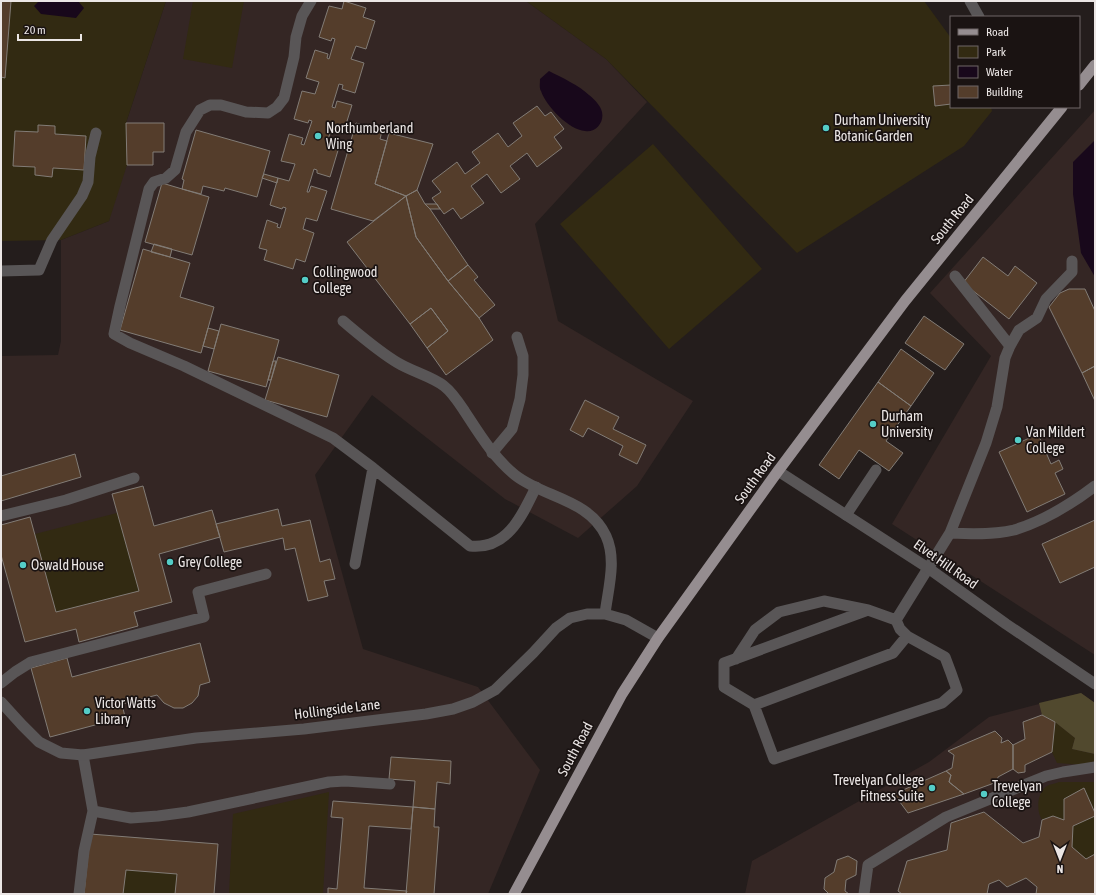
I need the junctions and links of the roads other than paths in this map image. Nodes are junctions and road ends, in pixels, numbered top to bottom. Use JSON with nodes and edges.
{"nodes":[{"id":1,"x":311,"y":1,"type":"edge"},
{"id":2,"x":970,"y":1,"type":"edge"},
{"id":3,"x":978,"y":16,"type":"edge"},
{"id":4,"x":1095,"y":65,"type":"edge"},
{"id":5,"x":1080,"y":84,"type":"edge"},
{"id":6,"x":1061,"y":108,"type":"edge"},
{"id":7,"x":96,"y":133,"type":"dead end"},
{"id":8,"x":1072,"y":261,"type":"dead end"},
{"id":9,"x":1,"y":271,"type":"edge"},
{"id":10,"x":955,"y":276,"type":"dead end"},
{"id":11,"x":343,"y":321,"type":"dead end"},
{"id":12,"x":517,"y":337,"type":"dead end"},
{"id":13,"x":1010,"y":346,"type":"junction"},
{"id":14,"x":492,"y":453,"type":"junction"},
{"id":15,"x":373,"y":468,"type":"junction"},
{"id":16,"x":876,"y":470,"type":"dead end"},
{"id":17,"x":778,"y":471,"type":"junction"},
{"id":18,"x":134,"y":478,"type":"dead end"},
{"id":19,"x":1095,"y":486,"type":"edge"},
{"id":20,"x":536,"y":488,"type":"junction"},
{"id":21,"x":846,"y":515,"type":"junction"},
{"id":22,"x":1,"y":516,"type":"edge"},
{"id":23,"x":950,"y":533,"type":"junction"},
{"id":24,"x":355,"y":564,"type":"dead end"},
{"id":25,"x":928,"y":568,"type":"junction"},
{"id":26,"x":266,"y":574,"type":"dead end"},
{"id":27,"x":868,"y":610,"type":"junction"},
{"id":28,"x":605,"y":614,"type":"junction"},
{"id":29,"x":896,"y":620,"type":"junction"},
{"id":30,"x":907,"y":636,"type":"junction"},
{"id":31,"x":658,"y":638,"type":"junction"},
{"id":32,"x":736,"y":659,"type":"junction"},
{"id":33,"x":1,"y":683,"type":"edge"},
{"id":34,"x":1095,"y":684,"type":"edge"},
{"id":35,"x":1,"y":702,"type":"edge"},
{"id":36,"x":754,"y":705,"type":"junction"},
{"id":37,"x":84,"y":755,"type":"junction"},
{"id":38,"x":1095,"y":767,"type":"edge"},
{"id":39,"x":390,"y":784,"type":"dead end"},
{"id":40,"x":93,"y":811,"type":"junction"},
{"id":41,"x":80,"y":894,"type":"edge"},
{"id":42,"x":514,"y":894,"type":"edge"},
{"id":43,"x":864,"y":894,"type":"edge"}],
"edges":[{"from":1,"to":15,"type":"street"},
{"from":2,"to":3,"type":"street"},
{"from":4,"to":5,"type":"main road"},
{"from":6,"to":17,"type":"main road","name":"South Road"},
{"from":7,"to":9,"type":"street"},
{"from":8,"to":13,"type":"street"},
{"from":10,"to":13,"type":"street"},
{"from":11,"to":14,"type":"street"},
{"from":12,"to":14,"type":"street"},
{"from":13,"to":23,"type":"street"},
{"from":14,"to":20,"type":"street"},
{"from":15,"to":20,"type":"street"},
{"from":15,"to":24,"type":"street"},
{"from":16,"to":21,"type":"street"},
{"from":17,"to":21,"type":"street","name":"Elvet Hill Road"},
{"from":17,"to":31,"type":"main road","name":"South Road"},
{"from":18,"to":22,"type":"street"},
{"from":19,"to":23,"type":"street"},
{"from":20,"to":28,"type":"street"},
{"from":21,"to":25,"type":"street","name":"Elvet Hill Road"},
{"from":23,"to":25,"type":"street"},
{"from":25,"to":29,"type":"street"},
{"from":25,"to":34,"type":"street","name":"Elvet Hill Road"},
{"from":26,"to":33,"type":"street"},
{"from":27,"to":29,"type":"street"},
{"from":27,"to":32,"type":"street"},
{"from":27,"to":32,"type":"street"},
{"from":28,"to":31,"type":"street","name":"Hollingside Lane"},
{"from":28,"to":37,"type":"street","name":"Hollingside Lane"},
{"from":29,"to":30,"type":"street"},
{"from":30,"to":36,"type":"street"},
{"from":30,"to":36,"type":"street"},
{"from":31,"to":42,"type":"main road","name":"South Road"},
{"from":32,"to":36,"type":"street"},
{"from":35,"to":37,"type":"street","name":"Hollingside Lane"},
{"from":37,"to":40,"type":"street"},
{"from":38,"to":43,"type":"street"},
{"from":39,"to":40,"type":"street"},
{"from":40,"to":41,"type":"street"}]}
